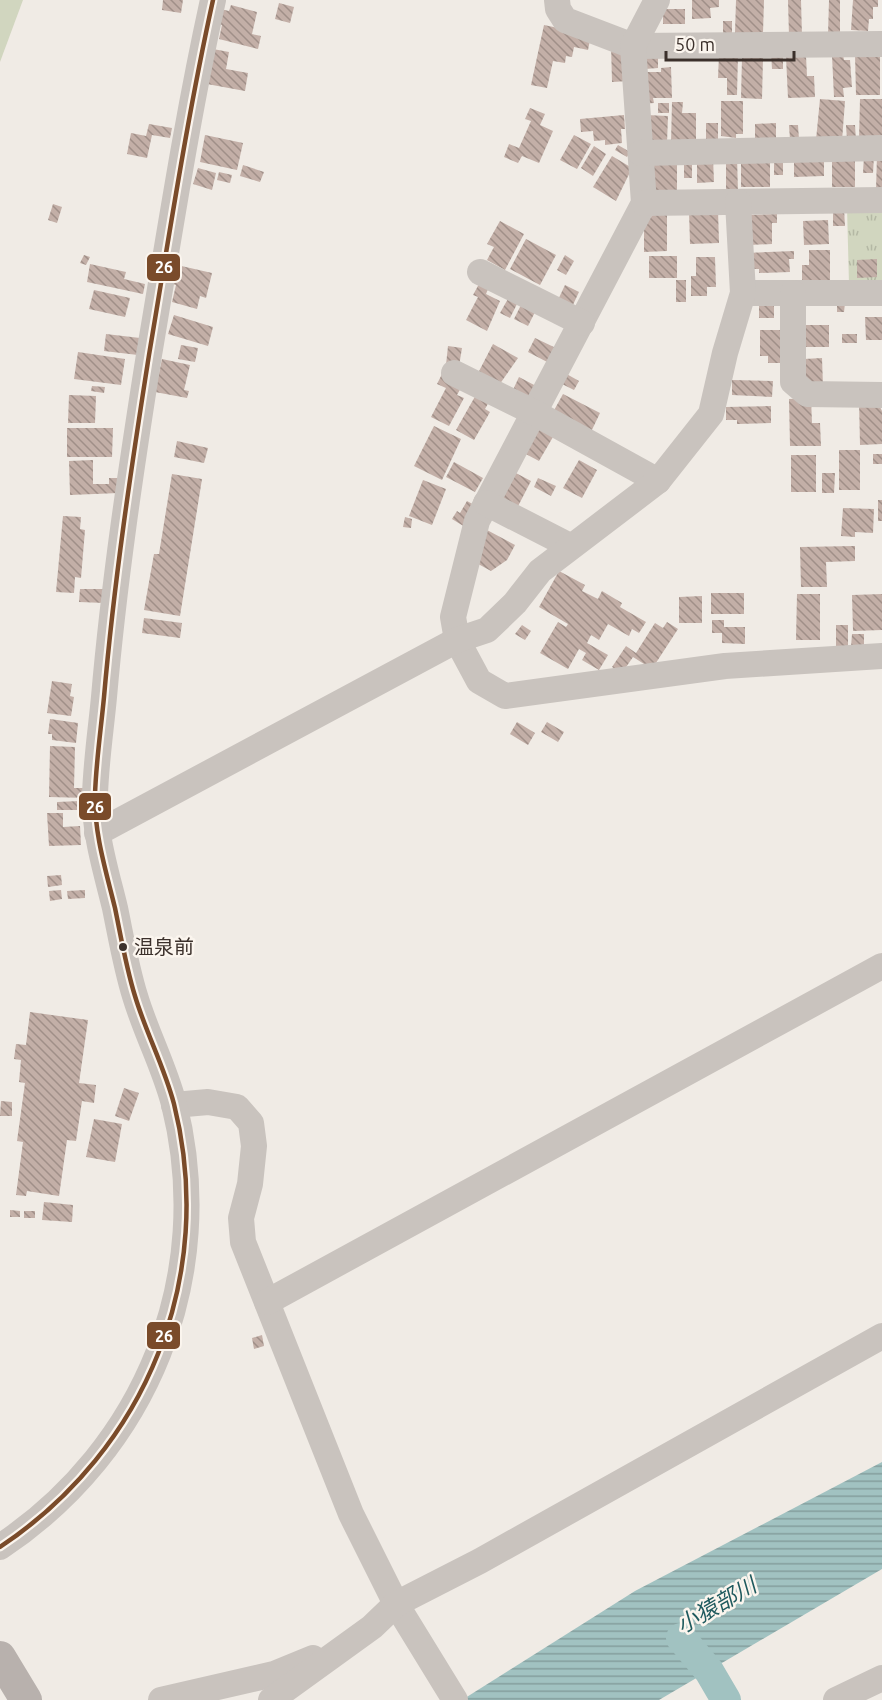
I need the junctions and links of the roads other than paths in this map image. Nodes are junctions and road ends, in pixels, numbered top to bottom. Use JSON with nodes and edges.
{"nodes":[{"id":1,"x":213,"y":0,"type":"edge"},
{"id":2,"x":557,"y":0,"type":"edge"},
{"id":3,"x":657,"y":0,"type":"edge"},
{"id":4,"x":882,"y":44,"type":"edge"},
{"id":5,"x":633,"y":46,"type":"junction"},
{"id":6,"x":882,"y":148,"type":"edge"},
{"id":7,"x":641,"y":153,"type":"junction"},
{"id":8,"x":882,"y":200,"type":"edge"},
{"id":9,"x":738,"y":202,"type":"junction"},
{"id":10,"x":644,"y":203,"type":"junction"},
{"id":11,"x":480,"y":272,"type":"dead end"},
{"id":12,"x":743,"y":293,"type":"junction"},
{"id":13,"x":793,"y":293,"type":"junction"},
{"id":14,"x":882,"y":293,"type":"edge"},
{"id":15,"x":582,"y":323,"type":"junction"},
{"id":16,"x":454,"y":374,"type":"dead end"},
{"id":17,"x":882,"y":395,"type":"edge"},
{"id":18,"x":533,"y":412,"type":"junction"},
{"id":19,"x":658,"y":481,"type":"junction"},
{"id":20,"x":486,"y":503,"type":"junction"},
{"id":21,"x":570,"y":546,"type":"junction"},
{"id":22,"x":457,"y":640,"type":"junction"},
{"id":23,"x":882,"y":656,"type":"edge"},
{"id":24,"x":97,"y":833,"type":"junction"},
{"id":25,"x":882,"y":966,"type":"edge"},
{"id":26,"x":174,"y":1105,"type":"junction"},
{"id":27,"x":267,"y":1302,"type":"junction"},
{"id":28,"x":882,"y":1336,"type":"edge"},
{"id":29,"x":0,"y":1547,"type":"edge"},
{"id":30,"x":401,"y":1610,"type":"junction"},
{"id":31,"x":349,"y":1643,"type":"junction"},
{"id":32,"x":0,"y":1657,"type":"edge"},
{"id":33,"x":882,"y":1678,"type":"edge"},
{"id":34,"x":26,"y":1700,"type":"edge"},
{"id":35,"x":161,"y":1700,"type":"edge"},
{"id":36,"x":271,"y":1700,"type":"edge"},
{"id":37,"x":455,"y":1700,"type":"edge"},
{"id":38,"x":836,"y":1700,"type":"edge"}],
"edges":[{"from":1,"to":24,"type":"street"},
{"from":2,"to":5,"type":"street"},
{"from":3,"to":5,"type":"street"},
{"from":4,"to":5,"type":"street"},
{"from":5,"to":7,"type":"street"},
{"from":6,"to":7,"type":"street"},
{"from":7,"to":10,"type":"street"},
{"from":8,"to":9,"type":"street"},
{"from":9,"to":10,"type":"street"},
{"from":9,"to":12,"type":"street"},
{"from":10,"to":15,"type":"street"},
{"from":11,"to":15,"type":"street"},
{"from":12,"to":13,"type":"street"},
{"from":12,"to":19,"type":"street"},
{"from":13,"to":14,"type":"street"},
{"from":13,"to":17,"type":"street"},
{"from":15,"to":18,"type":"street"},
{"from":16,"to":18,"type":"street"},
{"from":18,"to":19,"type":"street"},
{"from":18,"to":20,"type":"street"},
{"from":19,"to":21,"type":"street"},
{"from":20,"to":21,"type":"street"},
{"from":20,"to":22,"type":"street"},
{"from":21,"to":22,"type":"street"},
{"from":22,"to":23,"type":"street"},
{"from":22,"to":24,"type":"street"},
{"from":24,"to":26,"type":"street"},
{"from":25,"to":27,"type":"street"},
{"from":26,"to":27,"type":"street"},
{"from":26,"to":29,"type":"street"},
{"from":27,"to":30,"type":"street"},
{"from":28,"to":30,"type":"street"},
{"from":30,"to":31,"type":"street"},
{"from":30,"to":37,"type":"street"},
{"from":31,"to":35,"type":"street"},
{"from":31,"to":36,"type":"street"},
{"from":32,"to":34,"type":"main road"},
{"from":33,"to":38,"type":"street"}]}
